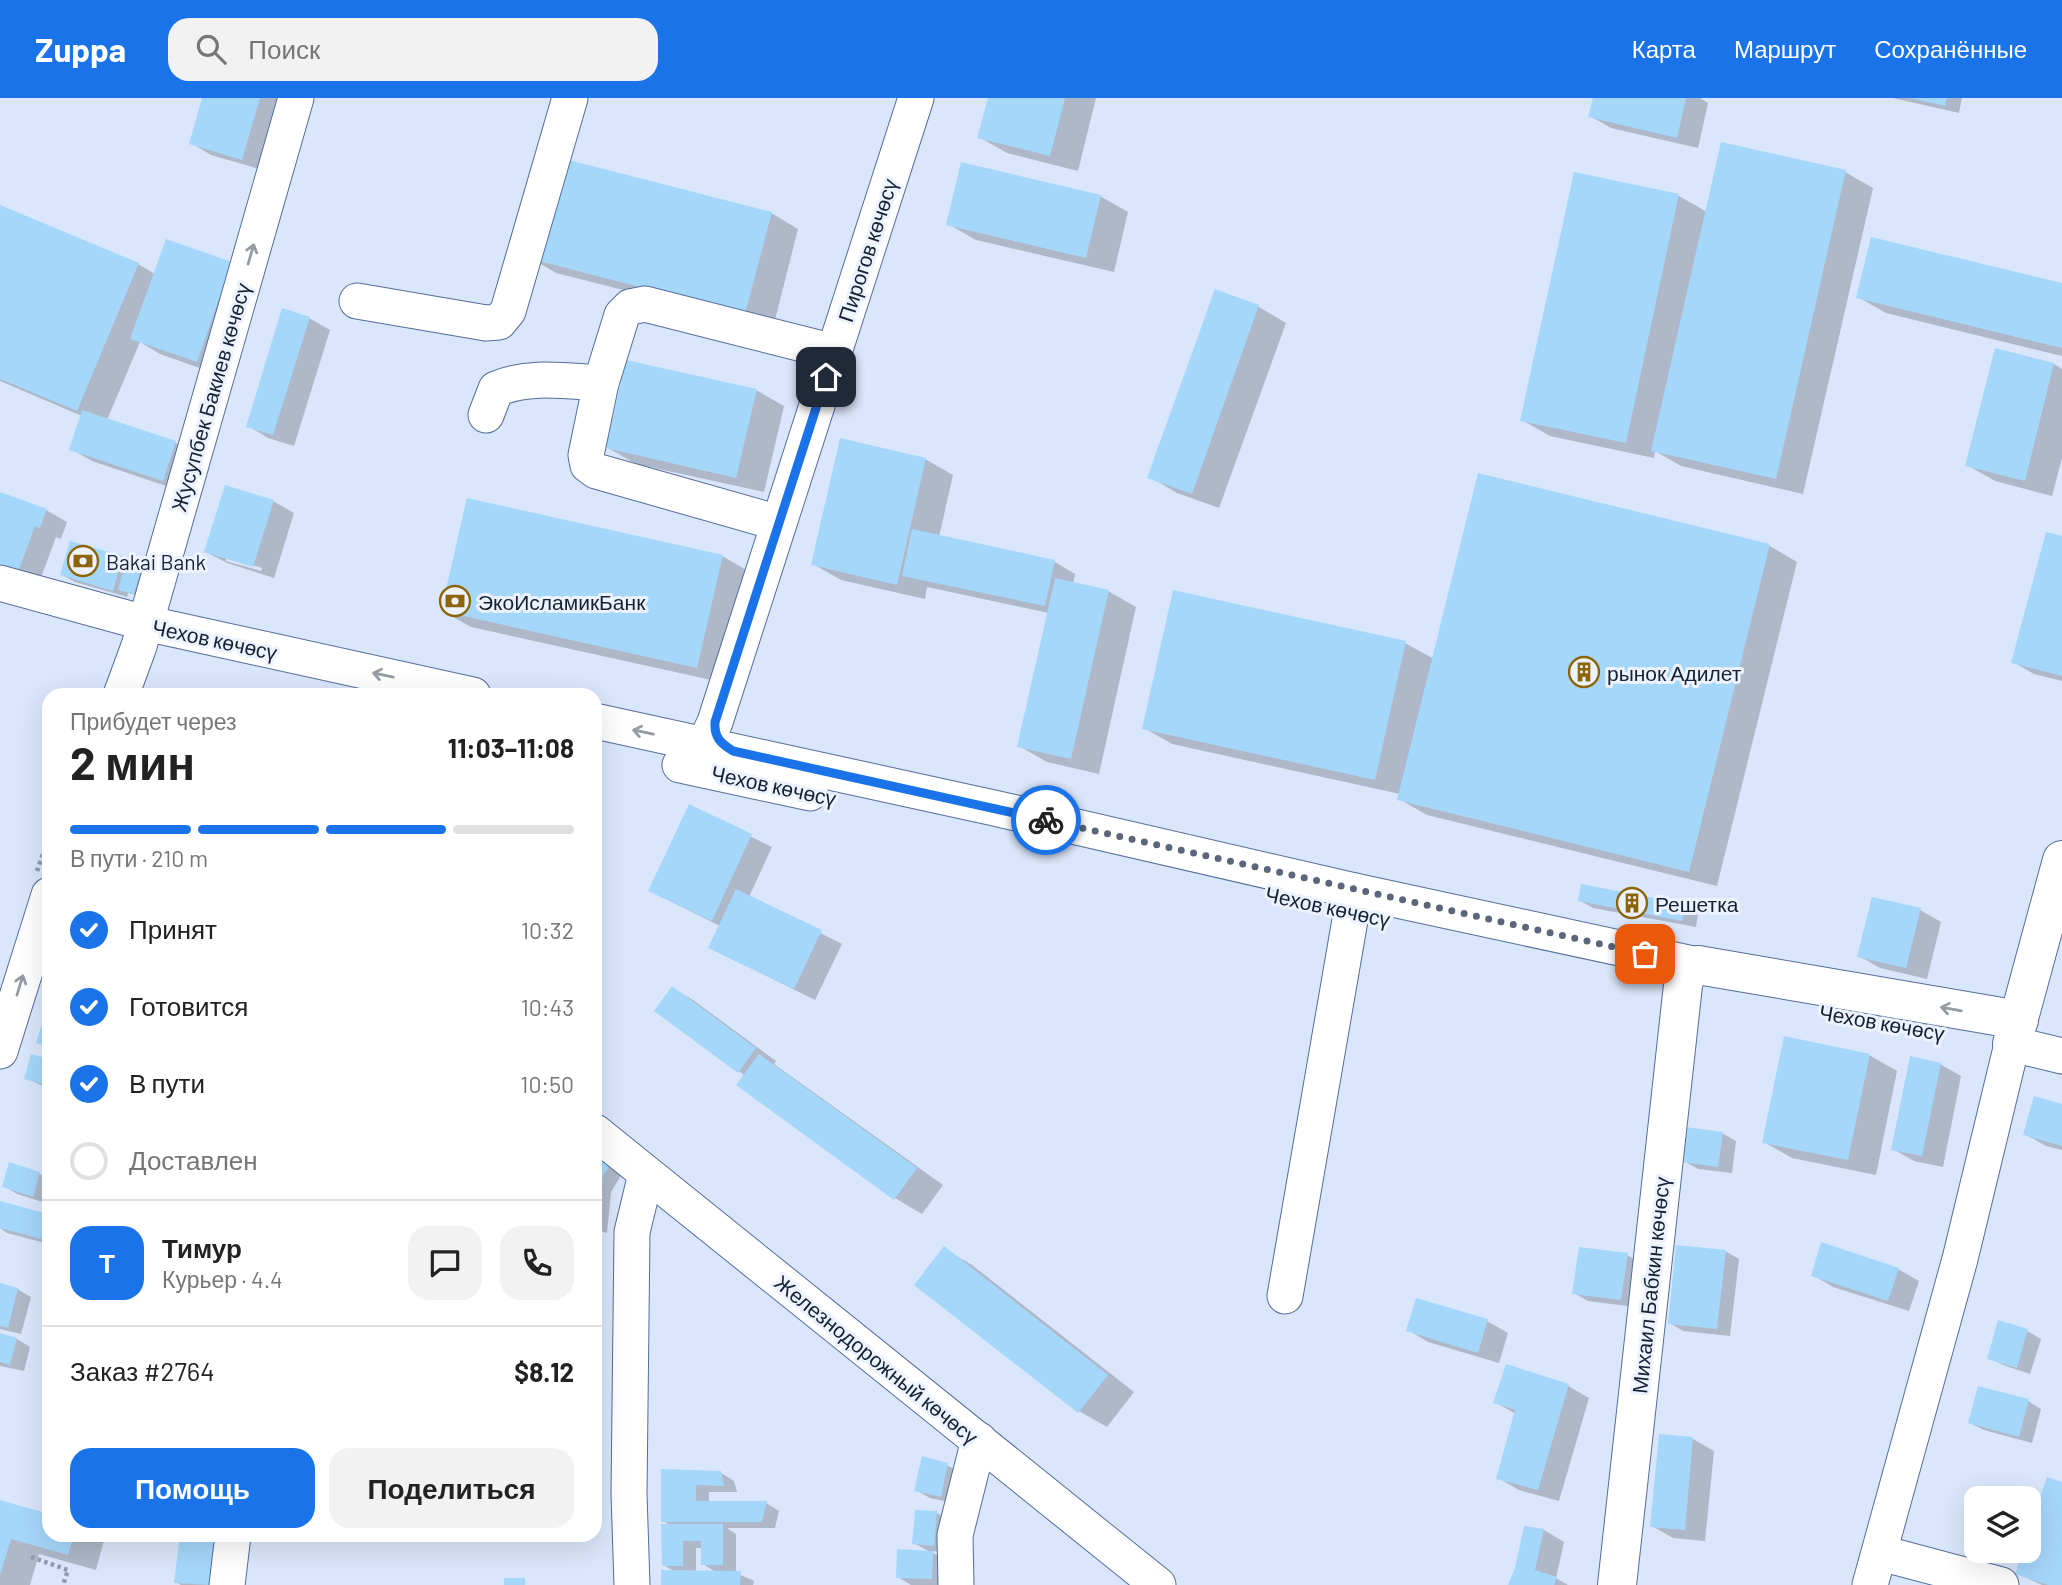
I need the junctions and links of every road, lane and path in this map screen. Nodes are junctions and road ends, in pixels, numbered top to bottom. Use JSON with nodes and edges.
{"nodes":[{"id":1,"x":296,"y":98,"type":"edge"},
{"id":2,"x":570,"y":98,"type":"edge"},
{"id":3,"x":916,"y":98,"type":"edge"},
{"id":4,"x":357,"y":301,"type":"dead end"},
{"id":5,"x":834,"y":352,"type":"junction"},
{"id":6,"x":601,"y":383,"type":"junction"},
{"id":7,"x":486,"y":415,"type":"dead end"},
{"id":8,"x":779,"y":523,"type":"junction"},
{"id":9,"x":0,"y":583,"type":"edge"},
{"id":10,"x":0,"y":606,"type":"edge"},
{"id":11,"x":131,"y":631,"type":"junction"},
{"id":12,"x":177,"y":642,"type":"junction"},
{"id":13,"x":122,"y":688,"type":"edge"},
{"id":14,"x":337,"y":688,"type":"edge"},
{"id":15,"x":434,"y":688,"type":"edge"},
{"id":16,"x":602,"y":723,"type":"edge"},
{"id":17,"x":602,"y":746,"type":"edge"},
{"id":18,"x":705,"y":751,"type":"junction"},
{"id":19,"x":2062,"y":860,"type":"edge"},
{"id":20,"x":1353,"y":901,"type":"junction"},
{"id":21,"x":42,"y":917,"type":"edge"},
{"id":22,"x":1690,"y":975,"type":"junction"},
{"id":23,"x":2015,"y":1032,"type":"junction"},
{"id":24,"x":0,"y":1051,"type":"edge"},
{"id":25,"x":2062,"y":1056,"type":"edge"},
{"id":26,"x":602,"y":1138,"type":"edge"},
{"id":27,"x":646,"y":1174,"type":"junction"},
{"id":28,"x":1285,"y":1296,"type":"dead end"},
{"id":29,"x":979,"y":1440,"type":"junction"},
{"id":30,"x":232,"y":1542,"type":"edge"},
{"id":31,"x":31,"y":1557,"type":"dead end"},
{"id":32,"x":1875,"y":1569,"type":"edge"},
{"id":33,"x":64,"y":1585,"type":"edge"},
{"id":34,"x":227,"y":1585,"type":"edge"},
{"id":35,"x":632,"y":1585,"type":"edge"},
{"id":36,"x":956,"y":1585,"type":"edge"},
{"id":37,"x":1158,"y":1585,"type":"edge"},
{"id":38,"x":1617,"y":1585,"type":"edge"},
{"id":39,"x":2001,"y":1585,"type":"edge"}],
"edges":[{"from":11,"to":1,"type":"street","name":"Жусупбек Бакиев көчөсү","one_way":true},
{"from":2,"to":4,"type":"street"},
{"from":3,"to":5,"type":"street","name":"Пирогов көчөсү"},
{"from":5,"to":6,"type":"street"},
{"from":5,"to":8,"type":"street","name":"Пирогов көчөсү"},
{"from":6,"to":7,"type":"street"},
{"from":6,"to":8,"type":"street"},
{"from":8,"to":18,"type":"street","name":"Пирогов көчөсү"},
{"from":9,"to":11,"type":"street","name":"Чехов көчөсү"},
{"from":10,"to":11,"type":"street","name":"Чехов көчөсү"},
{"from":11,"to":12,"type":"street","name":"Чехов көчөсү"},
{"from":11,"to":13,"type":"street","name":"Жусупбек Бакиев көчөсү"},
{"from":12,"to":14,"type":"street","name":"Чехов көчөсү"},
{"from":15,"to":12,"type":"street","name":"Чехов көчөсү","one_way":true},
{"from":18,"to":16,"type":"street","name":"Чехов көчөсү","one_way":true},
{"from":17,"to":18,"type":"street","name":"Чехов көчөсү"},
{"from":18,"to":20,"type":"street","name":"Чехов көчөсү"},
{"from":19,"to":23,"type":"main road"},
{"from":20,"to":22,"type":"street","name":"Чехов көчөсү"},
{"from":20,"to":28,"type":"street"},
{"from":24,"to":21,"type":"street","one_way":true},
{"from":22,"to":23,"type":"main road","name":"Чехов көчөсү"},
{"from":22,"to":38,"type":"main road","name":"Михаил Бабкин көчөсү"},
{"from":23,"to":25,"type":"street","name":"Чехов көчөсү"},
{"from":23,"to":32,"type":"street"},
{"from":26,"to":27,"type":"street","name":"Железнодорожный көчөсү"},
{"from":27,"to":29,"type":"street","name":"Железнодорожный көчөсү"},
{"from":27,"to":35,"type":"street"},
{"from":29,"to":36,"type":"street"},
{"from":29,"to":37,"type":"street","name":"Железнодорожный көчөсү"},
{"from":30,"to":34,"type":"street"},
{"from":31,"to":33,"type":"path"},
{"from":32,"to":39,"type":"street"}]}
